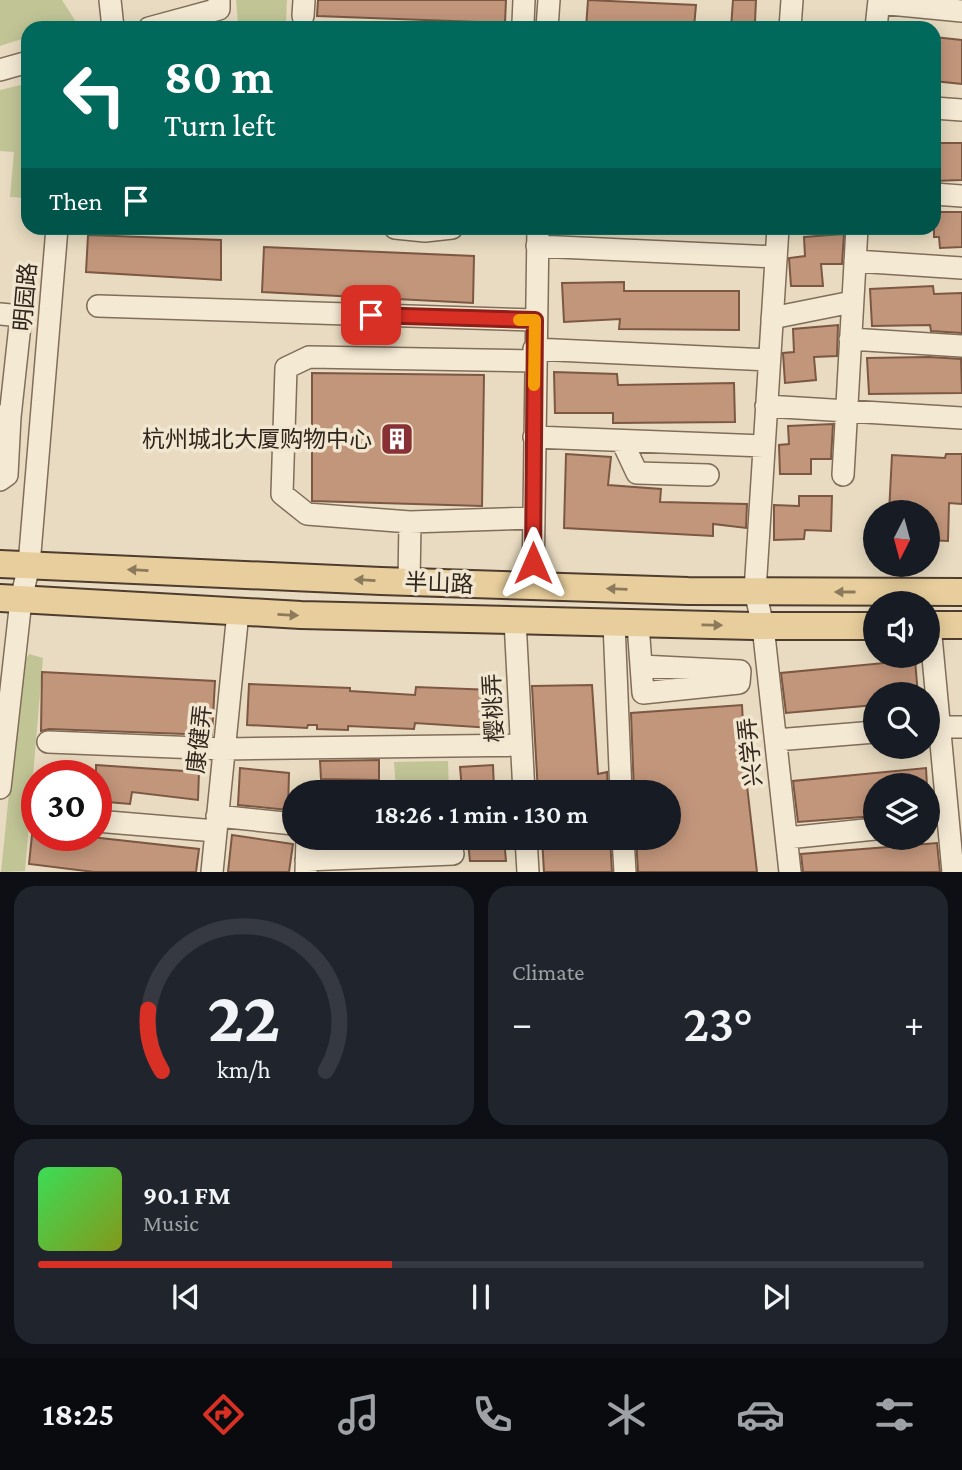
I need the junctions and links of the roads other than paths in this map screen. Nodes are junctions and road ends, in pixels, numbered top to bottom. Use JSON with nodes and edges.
{"nodes":[{"id":1,"x":110,"y":0,"type":"edge"},
{"id":2,"x":524,"y":0,"type":"edge"},
{"id":3,"x":549,"y":0,"type":"edge"},
{"id":4,"x":792,"y":0,"type":"edge"},
{"id":5,"x":879,"y":2,"type":"edge"},
{"id":6,"x":219,"y":4,"type":"edge"},
{"id":7,"x":962,"y":11,"type":"edge"},
{"id":8,"x":112,"y":21,"type":"edge"},
{"id":9,"x":169,"y":21,"type":"edge"},
{"id":10,"x":523,"y":21,"type":"edge"},
{"id":11,"x":548,"y":21,"type":"edge"},
{"id":12,"x":790,"y":21,"type":"edge"},
{"id":13,"x":877,"y":21,"type":"edge"},
{"id":14,"x":21,"y":64,"type":"edge"},
{"id":15,"x":0,"y":70,"type":"edge"},
{"id":16,"x":941,"y":108,"type":"edge"},
{"id":17,"x":962,"y":110,"type":"edge"},
{"id":18,"x":941,"y":194,"type":"edge"},
{"id":19,"x":962,"y":196,"type":"edge"},
{"id":20,"x":56,"y":235,"type":"edge"},
{"id":21,"x":778,"y":235,"type":"edge"},
{"id":22,"x":857,"y":235,"type":"edge"},
{"id":23,"x":537,"y":237,"type":"edge"},
{"id":24,"x":776,"y":257,"type":"junction"},
{"id":25,"x":855,"y":261,"type":"junction"},
{"id":26,"x":962,"y":268,"type":"edge"},
{"id":27,"x":852,"y":302,"type":"junction"},
{"id":28,"x":98,"y":306,"type":"dead end"},
{"id":29,"x":10,"y":315,"type":"edge"},
{"id":30,"x":50,"y":315,"type":"junction"},
{"id":31,"x":772,"y":318,"type":"junction"},
{"id":32,"x":535,"y":320,"type":"junction"},
{"id":33,"x":850,"y":339,"type":"junction"},
{"id":34,"x":962,"y":346,"type":"edge"},
{"id":35,"x":534,"y":355,"type":"junction"},
{"id":36,"x":769,"y":360,"type":"junction"},
{"id":37,"x":766,"y":406,"type":"junction"},
{"id":38,"x":846,"y":411,"type":"junction"},
{"id":39,"x":5,"y":417,"type":"edge"},
{"id":40,"x":962,"y":418,"type":"edge"},
{"id":41,"x":534,"y":437,"type":"junction"},
{"id":42,"x":622,"y":441,"type":"junction"},
{"id":43,"x":764,"y":446,"type":"junction"},
{"id":44,"x":708,"y":475,"type":"dead end"},
{"id":45,"x":843,"y":475,"type":"dead end"},
{"id":46,"x":0,"y":480,"type":"edge"},
{"id":47,"x":533,"y":518,"type":"junction"},
{"id":48,"x":410,"y":522,"type":"junction"},
{"id":49,"x":0,"y":564,"type":"edge"},
{"id":50,"x":29,"y":565,"type":"junction"},
{"id":51,"x":408,"y":582,"type":"junction"},
{"id":52,"x":533,"y":586,"type":"junction"},
{"id":53,"x":755,"y":591,"type":"junction"},
{"id":54,"x":962,"y":592,"type":"edge"},
{"id":55,"x":10,"y":599,"type":"edge"},
{"id":56,"x":238,"y":612,"type":"junction"},
{"id":57,"x":515,"y":620,"type":"junction"},
{"id":58,"x":626,"y":623,"type":"junction"},
{"id":59,"x":940,"y":625,"type":"edge"},
{"id":60,"x":962,"y":625,"type":"edge"},
{"id":61,"x":763,"y":626,"type":"junction"},
{"id":62,"x":863,"y":626,"type":"edge"},
{"id":63,"x":641,"y":666,"type":"dead end"},
{"id":64,"x":940,"y":727,"type":"edge"},
{"id":65,"x":962,"y":727,"type":"edge"},
{"id":66,"x":863,"y":733,"type":"edge"},
{"id":67,"x":776,"y":740,"type":"junction"},
{"id":68,"x":48,"y":742,"type":"dead end"},
{"id":69,"x":521,"y":745,"type":"junction"},
{"id":70,"x":224,"y":748,"type":"junction"},
{"id":71,"x":523,"y":780,"type":"edge"},
{"id":72,"x":621,"y":780,"type":"edge"},
{"id":73,"x":0,"y":788,"type":"edge"},
{"id":74,"x":112,"y":821,"type":"edge"},
{"id":75,"x":217,"y":823,"type":"junction"},
{"id":76,"x":282,"y":824,"type":"edge"},
{"id":77,"x":863,"y":830,"type":"edge"},
{"id":78,"x":940,"y":830,"type":"edge"},
{"id":79,"x":786,"y":838,"type":"junction"},
{"id":80,"x":527,"y":850,"type":"edge"},
{"id":81,"x":624,"y":850,"type":"edge"},
{"id":82,"x":453,"y":854,"type":"dead end"},
{"id":83,"x":306,"y":866,"type":"edge"},
{"id":84,"x":212,"y":872,"type":"edge"},
{"id":85,"x":528,"y":872,"type":"edge"},
{"id":86,"x":625,"y":872,"type":"edge"},
{"id":87,"x":790,"y":872,"type":"edge"},
{"id":88,"x":953,"y":872,"type":"edge"}],
"edges":[{"from":1,"to":8,"type":"street"},
{"from":2,"to":10,"type":"street"},
{"from":3,"to":11,"type":"street"},
{"from":4,"to":12,"type":"street"},
{"from":5,"to":7,"type":"street"},
{"from":5,"to":13,"type":"street"},
{"from":6,"to":9,"type":"street"},
{"from":14,"to":15,"type":"street"},
{"from":16,"to":17,"type":"street"},
{"from":18,"to":19,"type":"street"},
{"from":20,"to":30,"type":"street","name":"明园路"},
{"from":21,"to":24,"type":"street","name":"兴学弄"},
{"from":22,"to":25,"type":"street"},
{"from":23,"to":24,"type":"street"},
{"from":23,"to":32,"type":"street"},
{"from":24,"to":31,"type":"street","name":"兴学弄"},
{"from":25,"to":26,"type":"street"},
{"from":25,"to":27,"type":"street"},
{"from":27,"to":31,"type":"street"},
{"from":27,"to":33,"type":"street"},
{"from":28,"to":32,"type":"street"},
{"from":29,"to":30,"type":"street"},
{"from":29,"to":39,"type":"street"},
{"from":30,"to":50,"type":"street","name":"明园路"},
{"from":31,"to":36,"type":"street","name":"兴学弄"},
{"from":32,"to":35,"type":"street"},
{"from":33,"to":34,"type":"street"},
{"from":33,"to":38,"type":"street"},
{"from":35,"to":36,"type":"street"},
{"from":35,"to":41,"type":"street"},
{"from":35,"to":48,"type":"street"},
{"from":36,"to":37,"type":"street","name":"兴学弄"},
{"from":37,"to":38,"type":"street"},
{"from":37,"to":43,"type":"street","name":"兴学弄"},
{"from":38,"to":40,"type":"street"},
{"from":38,"to":45,"type":"street"},
{"from":39,"to":46,"type":"street"},
{"from":41,"to":42,"type":"street"},
{"from":41,"to":47,"type":"street"},
{"from":42,"to":43,"type":"street"},
{"from":42,"to":44,"type":"street"},
{"from":43,"to":53,"type":"street","name":"兴学弄"},
{"from":47,"to":48,"type":"street"},
{"from":47,"to":52,"type":"street"},
{"from":48,"to":51,"type":"street"},
{"from":49,"to":50,"type":"main road","name":"半山路"},
{"from":51,"to":50,"type":"main road","name":"半山路","one_way":true},
{"from":50,"to":55,"type":"street","name":"明园路"},
{"from":51,"to":52,"type":"main road","name":"半山路"},
{"from":53,"to":52,"type":"main road","name":"半山路","one_way":true},
{"from":54,"to":53,"type":"main road","name":"半山路","one_way":true},
{"from":53,"to":61,"type":"street","name":"兴学弄"},
{"from":55,"to":56,"type":"main road","name":"半山路"},
{"from":55,"to":73,"type":"street","name":"明园路"},
{"from":56,"to":57,"type":"main road","name":"半山路","one_way":true},
{"from":56,"to":70,"type":"street","name":"康健弄"},
{"from":57,"to":58,"type":"main road","name":"半山路"},
{"from":57,"to":69,"type":"street","name":"樱桃弄"},
{"from":58,"to":61,"type":"main road","name":"半山路","one_way":true},
{"from":58,"to":63,"type":"street"},
{"from":58,"to":72,"type":"street"},
{"from":59,"to":60,"type":"main road"},
{"from":61,"to":62,"type":"main road","name":"半山路"},
{"from":61,"to":67,"type":"street","name":"兴学弄"},
{"from":64,"to":65,"type":"street"},
{"from":66,"to":67,"type":"street"},
{"from":67,"to":79,"type":"street","name":"兴学弄"},
{"from":68,"to":70,"type":"street"},
{"from":69,"to":70,"type":"street"},
{"from":69,"to":71,"type":"street","name":"樱桃弄"},
{"from":70,"to":75,"type":"street","name":"康健弄"},
{"from":74,"to":75,"type":"street"},
{"from":75,"to":76,"type":"street"},
{"from":75,"to":84,"type":"street","name":"康健弄"},
{"from":77,"to":79,"type":"street"},
{"from":78,"to":88,"type":"street"},
{"from":79,"to":87,"type":"street","name":"兴学弄"},
{"from":80,"to":85,"type":"street"},
{"from":81,"to":86,"type":"street"},
{"from":82,"to":83,"type":"street"}]}
